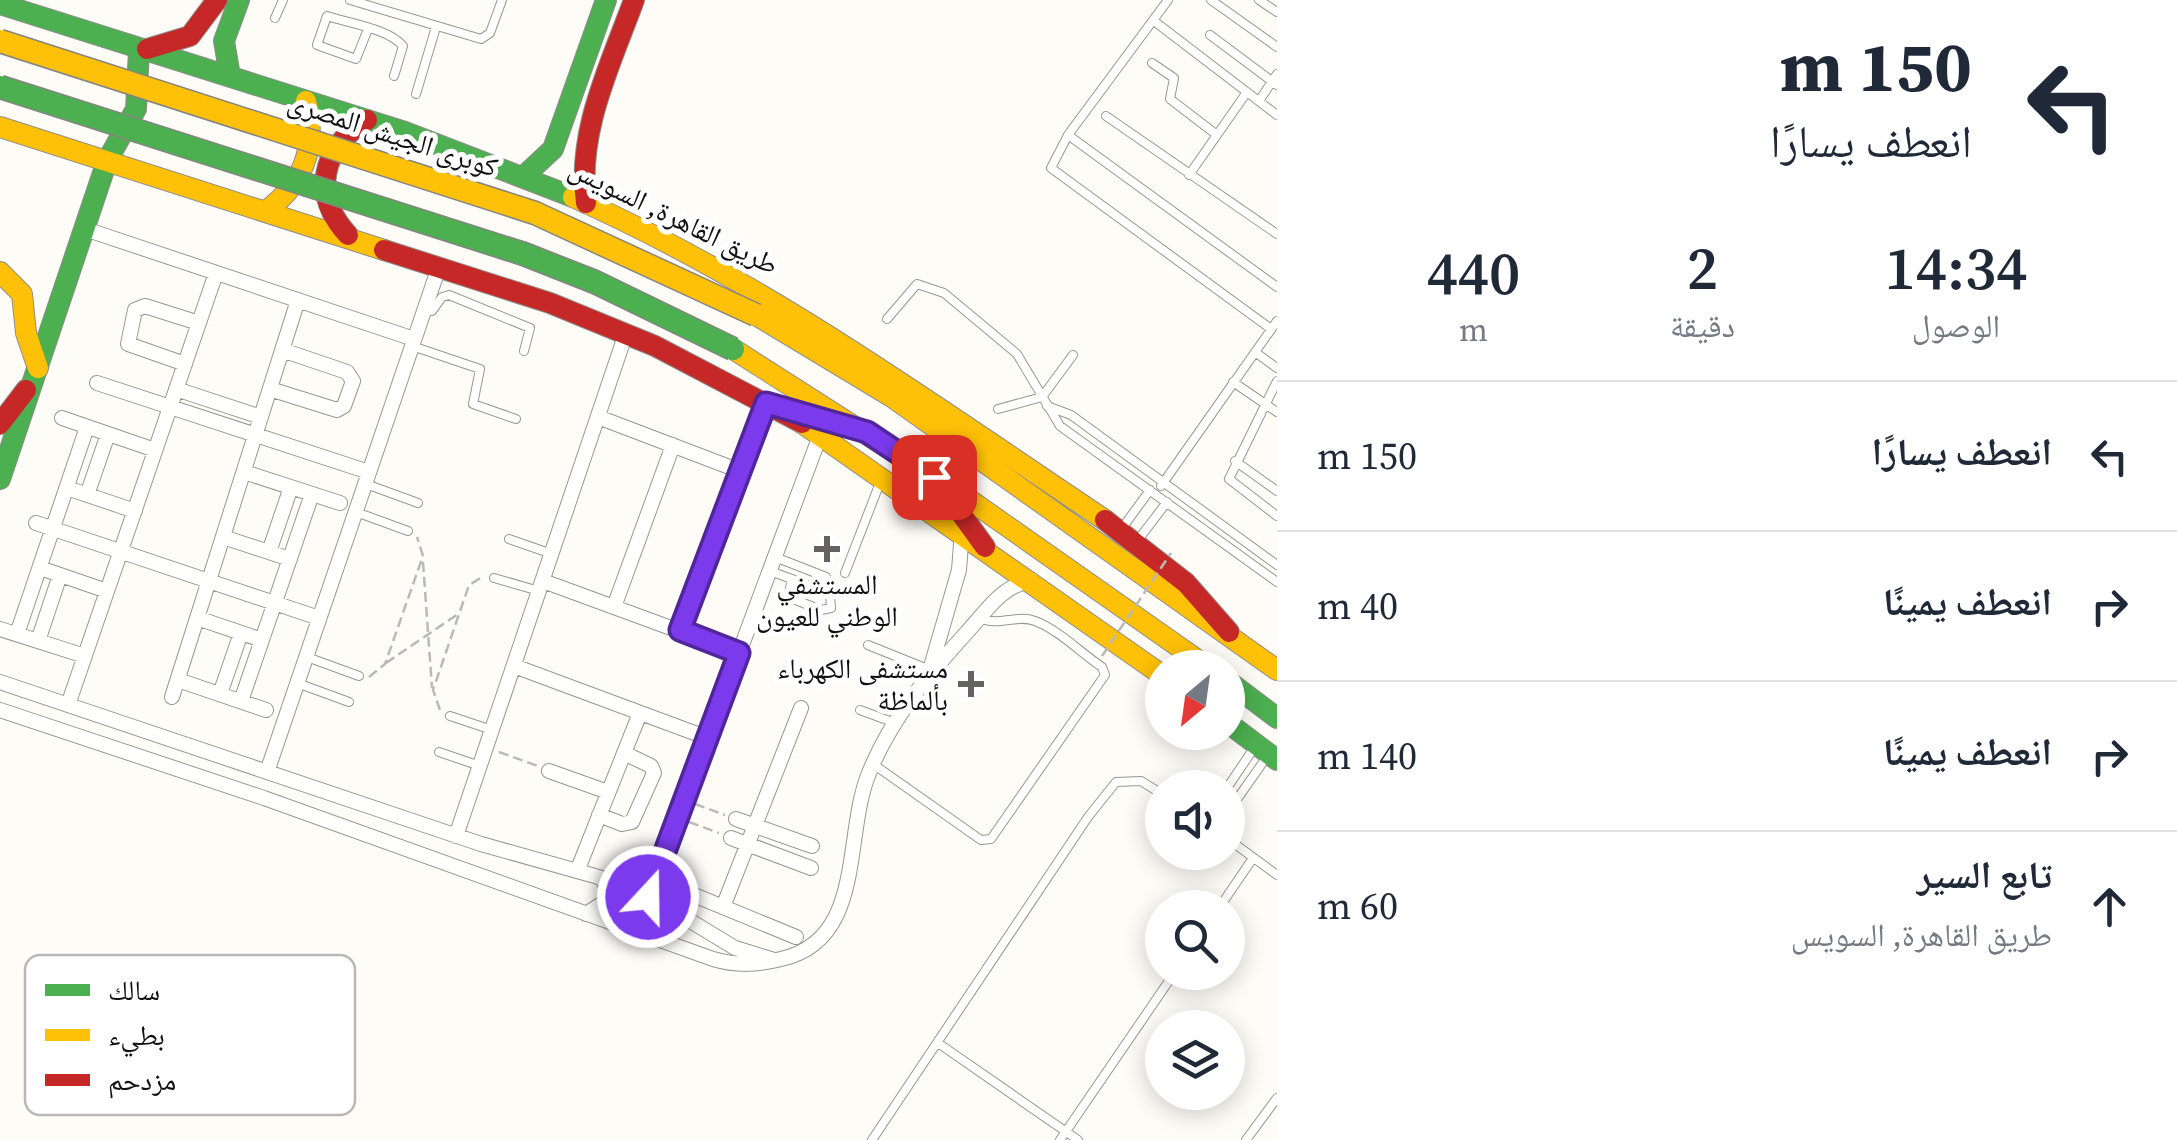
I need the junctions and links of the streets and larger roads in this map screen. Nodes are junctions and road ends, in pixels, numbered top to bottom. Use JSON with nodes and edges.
{"nodes":[{"id":1,"x":217,"y":0,"type":"edge"},
{"id":2,"x":239,"y":0,"type":"edge"},
{"id":3,"x":606,"y":0,"type":"edge"},
{"id":4,"x":634,"y":0,"type":"edge"},
{"id":5,"x":0,"y":4,"type":"edge"},
{"id":6,"x":0,"y":41,"type":"edge"},
{"id":7,"x":139,"y":50,"type":"junction"},
{"id":8,"x":230,"y":76,"type":"junction"},
{"id":9,"x":0,"y":87,"type":"edge"},
{"id":10,"x":306,"y":101,"type":"junction"},
{"id":11,"x":566,"y":116,"type":"junction"},
{"id":12,"x":367,"y":120,"type":"junction"},
{"id":13,"x":591,"y":124,"type":"junction"},
{"id":14,"x":0,"y":126,"type":"edge"},
{"id":15,"x":107,"y":161,"type":"junction"},
{"id":16,"x":524,"y":178,"type":"junction"},
{"id":17,"x":586,"y":203,"type":"junction"},
{"id":18,"x":266,"y":211,"type":"junction"},
{"id":19,"x":85,"y":229,"type":"junction"},
{"id":20,"x":351,"y":236,"type":"junction"},
{"id":21,"x":438,"y":267,"type":"junction"},
{"id":22,"x":0,"y":272,"type":"edge"},
{"id":23,"x":216,"y":273,"type":"junction"},
{"id":24,"x":298,"y":300,"type":"junction"},
{"id":25,"x":756,"y":314,"type":"joint"},
{"id":26,"x":199,"y":323,"type":"junction"},
{"id":27,"x":626,"y":333,"type":"junction"},
{"id":28,"x":413,"y":342,"type":"junction"},
{"id":29,"x":282,"y":350,"type":"junction"},
{"id":30,"x":185,"y":364,"type":"junction"},
{"id":31,"x":36,"y":374,"type":"junction"},
{"id":32,"x":97,"y":383,"type":"dead end"},
{"id":33,"x":176,"y":388,"type":"junction"},
{"id":34,"x":270,"y":388,"type":"junction"},
{"id":35,"x":771,"y":406,"type":"junction"},
{"id":36,"x":170,"y":407,"type":"junction"},
{"id":37,"x":261,"y":416,"type":"junction"},
{"id":38,"x":598,"y":417,"type":"junction"},
{"id":39,"x":62,"y":418,"type":"dead end"},
{"id":40,"x":0,"y":424,"type":"edge"},
{"id":41,"x":87,"y":427,"type":"junction"},
{"id":42,"x":867,"y":432,"type":"junction"},
{"id":43,"x":821,"y":433,"type":"junction"},
{"id":44,"x":108,"y":434,"type":"junction"},
{"id":45,"x":255,"y":436,"type":"junction"},
{"id":46,"x":673,"y":446,"type":"junction"},
{"id":47,"x":156,"y":450,"type":"junction"},
{"id":48,"x":740,"y":471,"type":"junction"},
{"id":49,"x":244,"y":472,"type":"junction"},
{"id":50,"x":934,"y":477,"type":"junction"},
{"id":51,"x":367,"y":478,"type":"junction"},
{"id":52,"x":0,"y":479,"type":"edge"},
{"id":53,"x":291,"y":487,"type":"junction"},
{"id":54,"x":67,"y":488,"type":"junction"},
{"id":55,"x":312,"y":494,"type":"junction"},
{"id":56,"x":87,"y":495,"type":"junction"},
{"id":57,"x":340,"y":504,"type":"dead end"},
{"id":58,"x":135,"y":511,"type":"junction"},
{"id":59,"x":36,"y":524,"type":"dead end"},
{"id":60,"x":53,"y":528,"type":"junction"},
{"id":61,"x":962,"y":529,"type":"junction"},
{"id":62,"x":223,"y":537,"type":"junction"},
{"id":63,"x":985,"y":547,"type":"junction"},
{"id":64,"x":121,"y":552,"type":"junction"},
{"id":65,"x":269,"y":552,"type":"junction"},
{"id":66,"x":290,"y":560,"type":"junction"},
{"id":67,"x":40,"y":568,"type":"junction"},
{"id":68,"x":60,"y":575,"type":"junction"},
{"id":69,"x":1033,"y":580,"type":"junction"},
{"id":70,"x":209,"y":582,"type":"junction"},
{"id":71,"x":541,"y":586,"type":"junction"},
{"id":72,"x":108,"y":591,"type":"junction"},
{"id":73,"x":274,"y":604,"type":"junction"},
{"id":74,"x":614,"y":606,"type":"junction"},
{"id":75,"x":197,"y":618,"type":"junction"},
{"id":76,"x":319,"y":618,"type":"junction"},
{"id":77,"x":0,"y":629,"type":"edge"},
{"id":78,"x":680,"y":630,"type":"junction"},
{"id":79,"x":242,"y":633,"type":"junction"},
{"id":80,"x":17,"y":634,"type":"junction"},
{"id":81,"x":262,"y":640,"type":"junction"},
{"id":82,"x":38,"y":641,"type":"junction"},
{"id":83,"x":1236,"y":642,"type":"junction"},
{"id":84,"x":1185,"y":650,"type":"edge"},
{"id":85,"x":739,"y":653,"type":"junction"},
{"id":86,"x":85,"y":656,"type":"junction"},
{"id":87,"x":1145,"y":662,"type":"edge"},
{"id":88,"x":514,"y":666,"type":"junction"},
{"id":89,"x":930,"y":670,"type":"junction"},
{"id":90,"x":1277,"y":670,"type":"edge"},
{"id":91,"x":178,"y":680,"type":"junction"},
{"id":92,"x":0,"y":682,"type":"edge"},
{"id":93,"x":220,"y":694,"type":"junction"},
{"id":94,"x":1245,"y":694,"type":"edge"},
{"id":95,"x":172,"y":697,"type":"dead end"},
{"id":96,"x":241,"y":701,"type":"junction"},
{"id":97,"x":68,"y":705,"type":"junction"},
{"id":98,"x":800,"y":708,"type":"dead end"},
{"id":99,"x":0,"y":710,"type":"edge"},
{"id":100,"x":266,"y":710,"type":"dead end"},
{"id":101,"x":640,"y":713,"type":"junction"},
{"id":102,"x":1277,"y":718,"type":"edge"},
{"id":103,"x":1245,"y":736,"type":"edge"},
{"id":104,"x":708,"y":738,"type":"junction"},
{"id":105,"x":624,"y":753,"type":"junction"},
{"id":106,"x":1268,"y":753,"type":"edge"},
{"id":107,"x":549,"y":770,"type":"road end"},
{"id":108,"x":267,"y":772,"type":"junction"},
{"id":109,"x":608,"y":792,"type":"junction"},
{"id":110,"x":599,"y":815,"type":"junction"},
{"id":111,"x":736,"y":819,"type":"road end"},
{"id":112,"x":755,"y":826,"type":"junction"},
{"id":113,"x":780,"y":834,"type":"junction"},
{"id":114,"x":456,"y":836,"type":"junction"},
{"id":115,"x":731,"y":838,"type":"road end"},
{"id":116,"x":748,"y":844,"type":"junction"},
{"id":117,"x":812,"y":846,"type":"dead end"},
{"id":118,"x":773,"y":854,"type":"junction"},
{"id":119,"x":811,"y":868,"type":"dead end"},
{"id":120,"x":578,"y":869,"type":"junction"},
{"id":121,"x":602,"y":878,"type":"junction"},
{"id":122,"x":655,"y":879,"type":"junction"},
{"id":123,"x":648,"y":897,"type":"junction"},
{"id":124,"x":723,"y":907,"type":"junction"},
{"id":125,"x":585,"y":914,"type":"junction"},
{"id":126,"x":796,"y":937,"type":"dead end"},
{"id":127,"x":781,"y":959,"type":"junction"}],
"edges":[{"from":1,"to":7,"type":"main road"},
{"from":2,"to":8,"type":"main road"},
{"from":3,"to":11,"type":"main road"},
{"from":4,"to":13,"type":"main road"},
{"from":5,"to":7,"type":"main road","name":"طريق القاهرة, السويس"},
{"from":6,"to":25,"type":"main road","name":"كوبرى الجيش المصرى","bridge":true},
{"from":7,"to":8,"type":"main road","name":"طريق القاهرة, السويس"},
{"from":7,"to":15,"type":"main road"},
{"from":8,"to":10,"type":"main road","name":"طريق القاهرة, السويس"},
{"from":9,"to":42,"type":"main road","bridge":true},
{"from":10,"to":12,"type":"main road","name":"طريق القاهرة, السويس"},
{"from":10,"to":18,"type":"main road"},
{"from":11,"to":13,"type":"main road"},
{"from":11,"to":16,"type":"main road"},
{"from":12,"to":16,"type":"main road","name":"طريق القاهرة, السويس"},
{"from":12,"to":20,"type":"main road"},
{"from":13,"to":17,"type":"main road"},
{"from":14,"to":15,"type":"main road"},
{"from":15,"to":18,"type":"main road"},
{"from":15,"to":19,"type":"main road"},
{"from":16,"to":17,"type":"main road","name":"طريق القاهرة, السويس"},
{"from":17,"to":83,"type":"main road","name":"طريق القاهرة, السويس"},
{"from":18,"to":20,"type":"main road"},
{"from":19,"to":23,"type":"street"},
{"from":19,"to":31,"type":"main road"},
{"from":20,"to":21,"type":"main road"},
{"from":21,"to":27,"type":"main road"},
{"from":21,"to":28,"type":"street"},
{"from":22,"to":31,"type":"main road"},
{"from":23,"to":24,"type":"street"},
{"from":23,"to":26,"type":"street"},
{"from":24,"to":28,"type":"street"},
{"from":24,"to":29,"type":"street"},
{"from":25,"to":83,"type":"main road","name":"طريق القاهرة, السويس"},
{"from":26,"to":30,"type":"street"},
{"from":26,"to":30,"type":"street"},
{"from":27,"to":35,"type":"main road"},
{"from":27,"to":38,"type":"street"},
{"from":28,"to":51,"type":"street"},
{"from":29,"to":34,"type":"street"},
{"from":29,"to":34,"type":"street"},
{"from":30,"to":33,"type":"street"},
{"from":31,"to":40,"type":"main road"},
{"from":31,"to":52,"type":"main road"},
{"from":32,"to":36,"type":"street"},
{"from":33,"to":36,"type":"street"},
{"from":33,"to":37,"type":"street"},
{"from":34,"to":37,"type":"street"},
{"from":35,"to":42,"type":"main road"},
{"from":35,"to":43,"type":"main road"},
{"from":35,"to":48,"type":"street"},
{"from":36,"to":45,"type":"street"},
{"from":36,"to":47,"type":"street"},
{"from":37,"to":45,"type":"street"},
{"from":38,"to":46,"type":"street"},
{"from":38,"to":71,"type":"street"},
{"from":39,"to":41,"type":"street"},
{"from":41,"to":44,"type":"street"},
{"from":41,"to":54,"type":"street"},
{"from":42,"to":50,"type":"main road"},
{"from":43,"to":61,"type":"main road"},
{"from":43,"to":85,"type":"street"},
{"from":44,"to":47,"type":"street"},
{"from":44,"to":56,"type":"street"},
{"from":45,"to":49,"type":"street"},
{"from":45,"to":51,"type":"street"},
{"from":46,"to":48,"type":"street"},
{"from":46,"to":74,"type":"street"},
{"from":47,"to":58,"type":"street"},
{"from":48,"to":78,"type":"street"},
{"from":49,"to":53,"type":"street"},
{"from":49,"to":62,"type":"street"},
{"from":50,"to":63,"type":"main road"},
{"from":50,"to":84,"type":"main road"},
{"from":51,"to":76,"type":"street"},
{"from":53,"to":55,"type":"street"},
{"from":53,"to":65,"type":"street"},
{"from":54,"to":56,"type":"street"},
{"from":54,"to":60,"type":"street"},
{"from":55,"to":57,"type":"street"},
{"from":55,"to":66,"type":"street"},
{"from":56,"to":58,"type":"street"},
{"from":58,"to":64,"type":"street"},
{"from":59,"to":60,"type":"street"},
{"from":60,"to":64,"type":"street"},
{"from":60,"to":67,"type":"street"},
{"from":61,"to":63,"type":"main road"},
{"from":61,"to":89,"type":"street"},
{"from":62,"to":65,"type":"street"},
{"from":62,"to":70,"type":"street"},
{"from":63,"to":69,"type":"main road"},
{"from":64,"to":70,"type":"street"},
{"from":64,"to":72,"type":"street"},
{"from":65,"to":66,"type":"street"},
{"from":66,"to":73,"type":"street"},
{"from":67,"to":68,"type":"street"},
{"from":67,"to":80,"type":"street"},
{"from":68,"to":72,"type":"street"},
{"from":68,"to":82,"type":"street"},
{"from":69,"to":87,"type":"main road"},
{"from":69,"to":89,"type":"street"},
{"from":70,"to":73,"type":"street"},
{"from":70,"to":75,"type":"street"},
{"from":71,"to":74,"type":"street"},
{"from":71,"to":88,"type":"street"},
{"from":72,"to":86,"type":"street"},
{"from":73,"to":76,"type":"street"},
{"from":73,"to":81,"type":"street"},
{"from":74,"to":78,"type":"street"},
{"from":75,"to":79,"type":"street"},
{"from":75,"to":91,"type":"street"},
{"from":76,"to":108,"type":"street"},
{"from":77,"to":80,"type":"street"},
{"from":78,"to":85,"type":"street"},
{"from":79,"to":81,"type":"street"},
{"from":79,"to":93,"type":"street"},
{"from":80,"to":82,"type":"street"},
{"from":81,"to":96,"type":"street"},
{"from":82,"to":86,"type":"street"},
{"from":83,"to":90,"type":"main road","name":"طريق القاهرة, السويس"},
{"from":85,"to":104,"type":"street"},
{"from":86,"to":97,"type":"street"},
{"from":88,"to":101,"type":"street"},
{"from":88,"to":114,"type":"street"},
{"from":89,"to":127,"type":"street"},
{"from":91,"to":93,"type":"street"},
{"from":91,"to":95,"type":"street"},
{"from":92,"to":97,"type":"street"},
{"from":93,"to":96,"type":"street"},
{"from":94,"to":102,"type":"main road"},
{"from":96,"to":100,"type":"street"},
{"from":97,"to":108,"type":"street"},
{"from":98,"to":112,"type":"street"},
{"from":99,"to":125,"type":"street"},
{"from":101,"to":104,"type":"street"},
{"from":101,"to":105,"type":"street"},
{"from":103,"to":106,"type":"main road"},
{"from":104,"to":122,"type":"street"},
{"from":105,"to":109,"type":"street"},
{"from":105,"to":110,"type":"street"},
{"from":107,"to":109,"type":"street"},
{"from":108,"to":114,"type":"street"},
{"from":109,"to":110,"type":"street"},
{"from":110,"to":120,"type":"street"},
{"from":111,"to":112,"type":"street"},
{"from":112,"to":113,"type":"street"},
{"from":112,"to":116,"type":"street"},
{"from":113,"to":117,"type":"street"},
{"from":113,"to":118,"type":"street"},
{"from":114,"to":120,"type":"street"},
{"from":115,"to":116,"type":"street"},
{"from":116,"to":118,"type":"street"},
{"from":116,"to":124,"type":"street"},
{"from":118,"to":119,"type":"street"},
{"from":120,"to":121,"type":"street"},
{"from":121,"to":123,"type":"street"},
{"from":121,"to":125,"type":"street"},
{"from":122,"to":123,"type":"street"},
{"from":122,"to":124,"type":"street"},
{"from":123,"to":127,"type":"street"},
{"from":124,"to":126,"type":"street"},
{"from":125,"to":127,"type":"street"}]}
